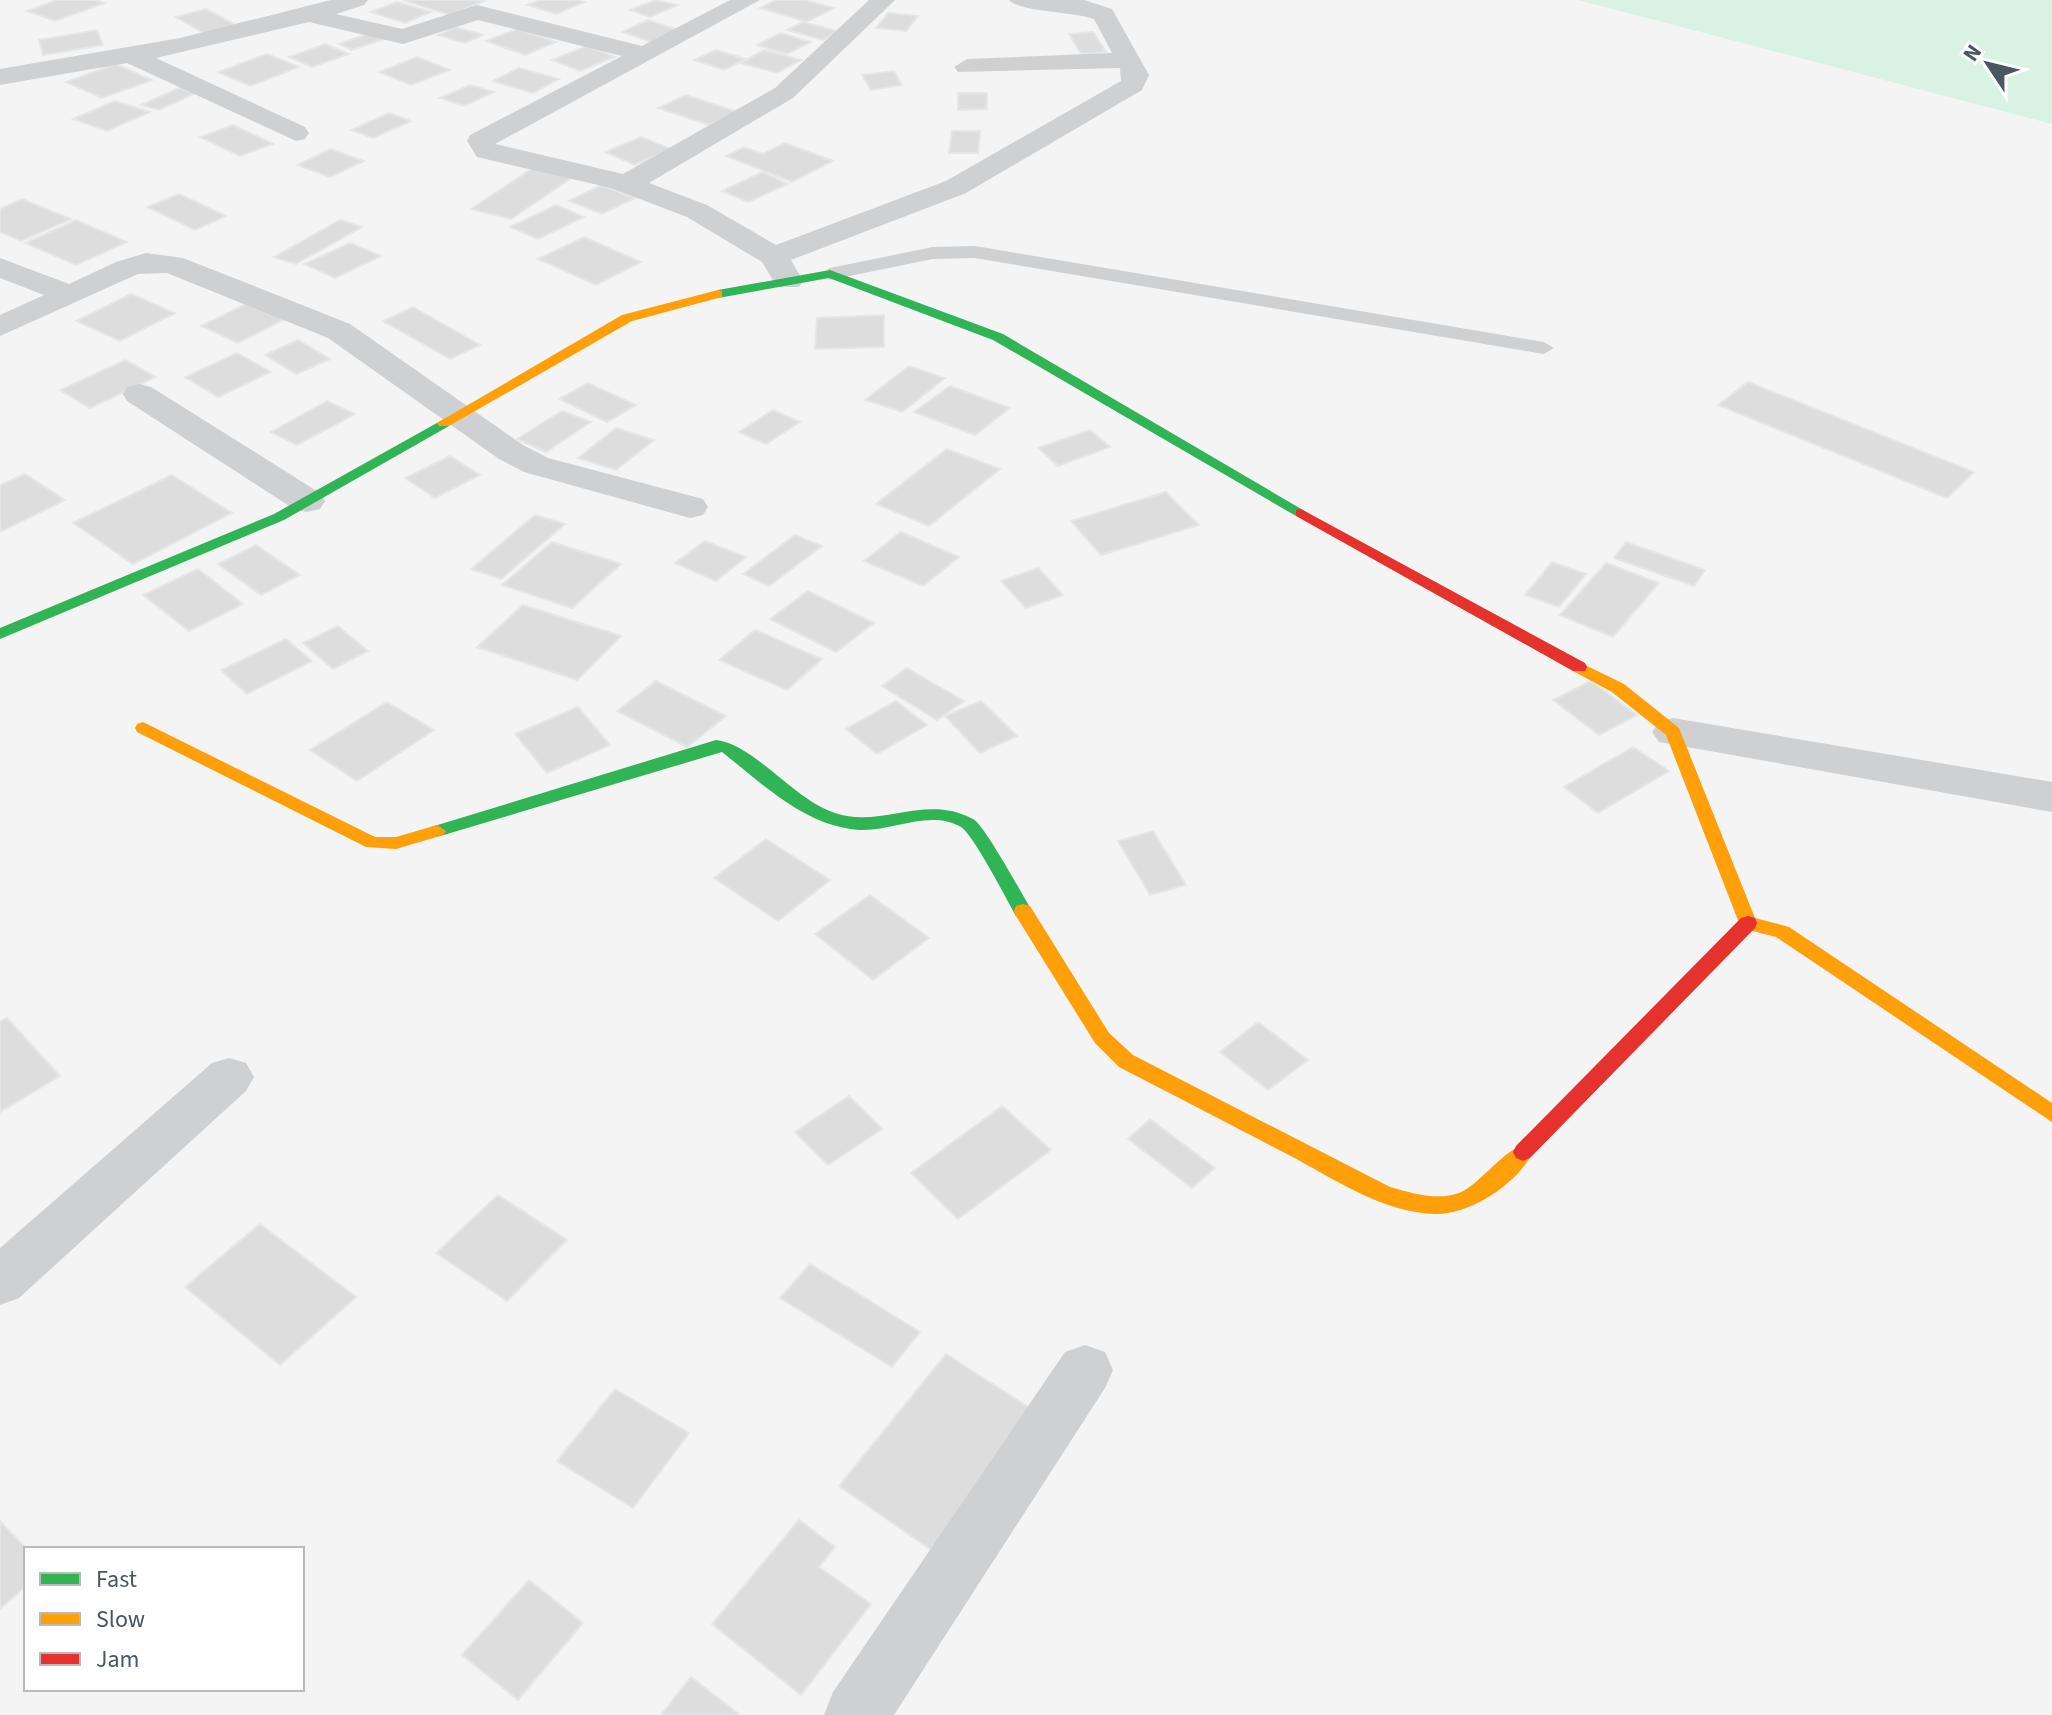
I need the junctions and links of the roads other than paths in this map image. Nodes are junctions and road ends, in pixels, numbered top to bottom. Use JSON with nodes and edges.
{"nodes":[{"id":1,"x":356,"y":0,"type":"edge"},
{"id":2,"x":748,"y":0,"type":"edge"},
{"id":3,"x":883,"y":0,"type":"edge"},
{"id":4,"x":1021,"y":0,"type":"edge"},
{"id":5,"x":310,"y":15,"type":"junction"},
{"id":6,"x":643,"y":54,"type":"junction"},
{"id":7,"x":132,"y":56,"type":"junction"},
{"id":8,"x":1128,"y":60,"type":"junction"},
{"id":9,"x":967,"y":67,"type":"dead end"},
{"id":10,"x":0,"y":77,"type":"edge"},
{"id":11,"x":296,"y":133,"type":"dead end"},
{"id":12,"x":627,"y":184,"type":"junction"},
{"id":13,"x":774,"y":256,"type":"junction"},
{"id":14,"x":0,"y":267,"type":"edge"},
{"id":15,"x":830,"y":274,"type":"junction"},
{"id":16,"x":788,"y":281,"type":"junction"},
{"id":17,"x":70,"y":295,"type":"junction"},
{"id":18,"x":0,"y":327,"type":"edge"},
{"id":19,"x":1544,"y":348,"type":"dead end"},
{"id":20,"x":139,"y":394,"type":"dead end"},
{"id":21,"x":459,"y":414,"type":"junction"},
{"id":22,"x":307,"y":501,"type":"junction"},
{"id":23,"x":690,"y":507,"type":"dead end"},
{"id":24,"x":5,"y":625,"type":"edge"},
{"id":25,"x":143,"y":728,"type":"dead end"},
{"id":26,"x":1673,"y":732,"type":"junction"},
{"id":27,"x":2052,"y":797,"type":"edge"},
{"id":28,"x":1748,"y":923,"type":"junction"},
{"id":29,"x":229,"y":1077,"type":"dead end"},
{"id":30,"x":2052,"y":1114,"type":"edge"},
{"id":31,"x":0,"y":1281,"type":"edge"},
{"id":32,"x":1085,"y":1370,"type":"dead end"},
{"id":33,"x":856,"y":1715,"type":"edge"}],
"edges":[{"from":1,"to":5,"type":"street"},
{"from":2,"to":6,"type":"street"},
{"from":3,"to":12,"type":"street"},
{"from":4,"to":8,"type":"street"},
{"from":5,"to":6,"type":"street"},
{"from":5,"to":7,"type":"street"},
{"from":6,"to":12,"type":"street"},
{"from":7,"to":10,"type":"street"},
{"from":7,"to":11,"type":"street"},
{"from":8,"to":9,"type":"street"},
{"from":8,"to":13,"type":"street"},
{"from":12,"to":13,"type":"street"},
{"from":13,"to":16,"type":"street"},
{"from":14,"to":17,"type":"street"},
{"from":15,"to":16,"type":"street"},
{"from":15,"to":19,"type":"lane"},
{"from":15,"to":26,"type":"street"},
{"from":16,"to":21,"type":"street"},
{"from":17,"to":18,"type":"street"},
{"from":17,"to":21,"type":"street"},
{"from":20,"to":22,"type":"street"},
{"from":21,"to":22,"type":"street"},
{"from":21,"to":23,"type":"street"},
{"from":22,"to":24,"type":"street"},
{"from":25,"to":28,"type":"street"},
{"from":26,"to":27,"type":"street"},
{"from":26,"to":28,"type":"street"},
{"from":28,"to":30,"type":"street"},
{"from":29,"to":31,"type":"street"},
{"from":32,"to":33,"type":"street"}]}
